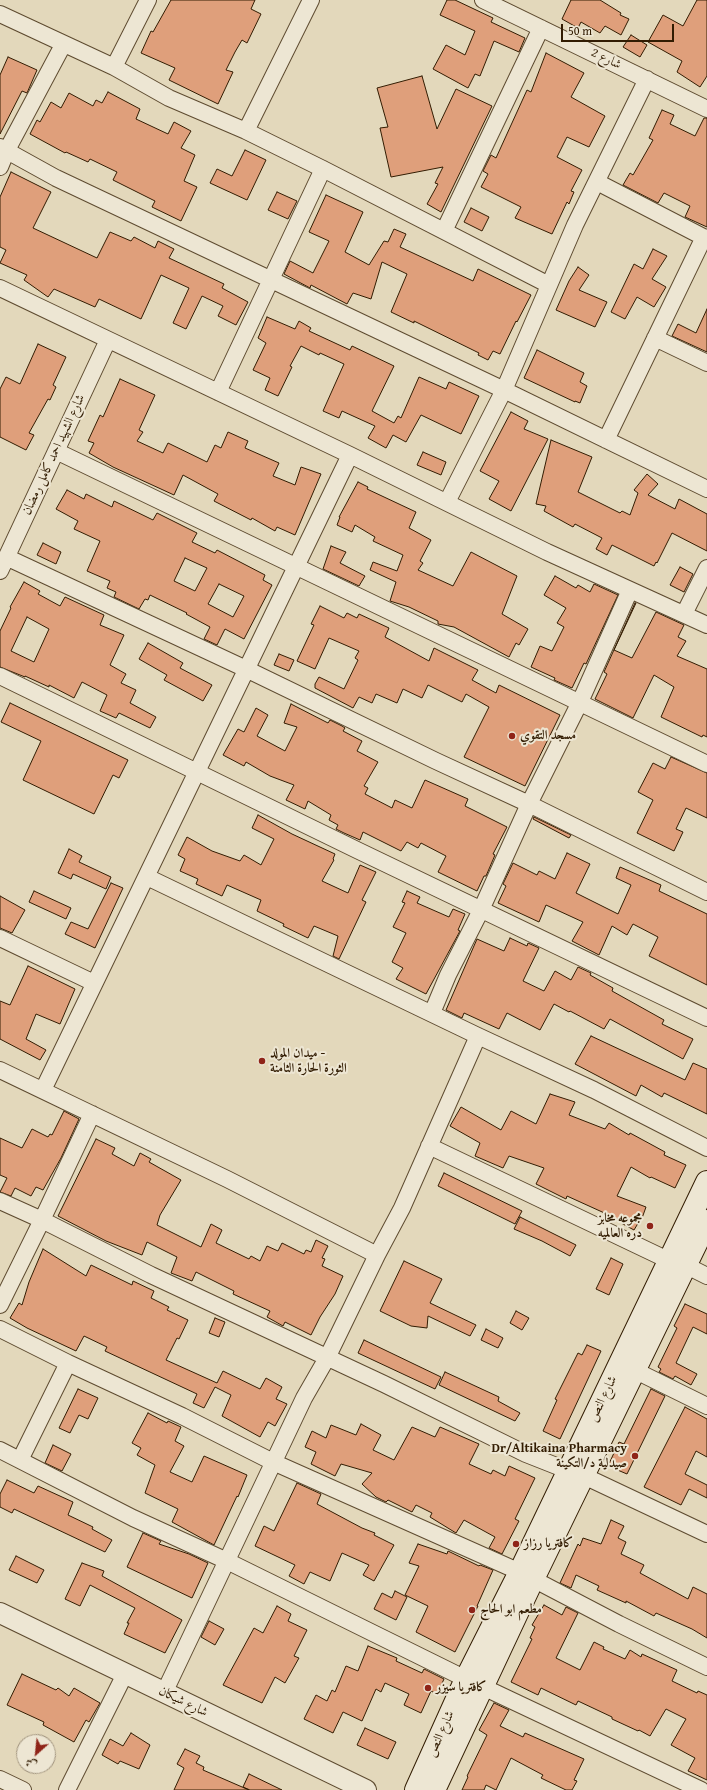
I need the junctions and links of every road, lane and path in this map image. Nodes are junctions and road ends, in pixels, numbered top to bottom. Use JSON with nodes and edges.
{"nodes":[{"id":1,"x":148,"y":0,"type":"edge"},
{"id":2,"x":311,"y":0,"type":"edge"},
{"id":3,"x":483,"y":0,"type":"edge"},
{"id":4,"x":0,"y":14,"type":"edge"},
{"id":5,"x":541,"y":28,"type":"junction"},
{"id":6,"x":64,"y":45,"type":"junction"},
{"id":7,"x":114,"y":67,"type":"junction"},
{"id":8,"x":647,"y":79,"type":"junction"},
{"id":9,"x":706,"y":105,"type":"edge"},
{"id":10,"x":246,"y":132,"type":"junction"},
{"id":11,"x":3,"y":149,"type":"edge"},
{"id":12,"x":0,"y":167,"type":"edge"},
{"id":13,"x":323,"y":169,"type":"junction"},
{"id":14,"x":597,"y":182,"type":"junction"},
{"id":15,"x":444,"y":231,"type":"junction"},
{"id":16,"x":705,"y":238,"type":"edge"},
{"id":17,"x":271,"y":280,"type":"junction"},
{"id":18,"x":549,"y":285,"type":"junction"},
{"id":19,"x":0,"y":288,"type":"edge"},
{"id":20,"x":655,"y":338,"type":"junction"},
{"id":21,"x":108,"y":340,"type":"junction"},
{"id":22,"x":707,"y":363,"type":"edge"},
{"id":23,"x":504,"y":390,"type":"junction"},
{"id":24,"x":218,"y":392,"type":"junction"},
{"id":25,"x":606,"y":440,"type":"junction"},
{"id":26,"x":56,"y":451,"type":"junction"},
{"id":27,"x":350,"y":455,"type":"junction"},
{"id":28,"x":707,"y":489,"type":"edge"},
{"id":29,"x":447,"y":502,"type":"junction"},
{"id":30,"x":3,"y":564,"type":"edge"},
{"id":31,"x":295,"y":567,"type":"junction"},
{"id":32,"x":707,"y":568,"type":"edge"},
{"id":33,"x":630,"y":590,"type":"junction"},
{"id":34,"x":684,"y":614,"type":"junction"},
{"id":35,"x":707,"y":625,"type":"edge"},
{"id":36,"x":246,"y":669,"type":"junction"},
{"id":37,"x":0,"y":676,"type":"edge"},
{"id":38,"x":580,"y":702,"type":"junction"},
{"id":39,"x":707,"y":764,"type":"edge"},
{"id":40,"x":197,"y":772,"type":"junction"},
{"id":41,"x":529,"y":804,"type":"junction"},
{"id":42,"x":147,"y":877,"type":"junction"},
{"id":43,"x":707,"y":892,"type":"edge"},
{"id":44,"x":481,"y":910,"type":"junction"},
{"id":45,"x":0,"y":938,"type":"edge"},
{"id":46,"x":94,"y":983,"type":"junction"},
{"id":47,"x":432,"y":1013,"type":"junction"},
{"id":48,"x":707,"y":1018,"type":"edge"},
{"id":49,"x":478,"y":1036,"type":"junction"},
{"id":50,"x":0,"y":1070,"type":"edge"},
{"id":51,"x":43,"y":1090,"type":"junction"},
{"id":52,"x":92,"y":1114,"type":"junction"},
{"id":53,"x":430,"y":1146,"type":"junction"},
{"id":54,"x":707,"y":1148,"type":"edge"},
{"id":55,"x":707,"y":1182,"type":"edge"},
{"id":56,"x":0,"y":1201,"type":"edge"},
{"id":57,"x":42,"y":1220,"type":"junction"},
{"id":58,"x":707,"y":1220,"type":"edge"},
{"id":59,"x":377,"y":1255,"type":"junction"},
{"id":60,"x":678,"y":1263,"type":"junction"},
{"id":61,"x":707,"y":1276,"type":"edge"},
{"id":62,"x":0,"y":1305,"type":"edge"},
{"id":63,"x":0,"y":1329,"type":"edge"},
{"id":64,"x":327,"y":1358,"type":"junction"},
{"id":65,"x":68,"y":1363,"type":"junction"},
{"id":66,"x":634,"y":1370,"type":"junction"},
{"id":67,"x":707,"y":1406,"type":"edge"},
{"id":68,"x":0,"y":1450,"type":"edge"},
{"id":69,"x":20,"y":1460,"type":"junction"},
{"id":70,"x":273,"y":1462,"type":"junction"},
{"id":71,"x":576,"y":1473,"type":"junction"},
{"id":72,"x":707,"y":1534,"type":"edge"},
{"id":73,"x":227,"y":1562,"type":"junction"},
{"id":74,"x":526,"y":1576,"type":"junction"},
{"id":75,"x":0,"y":1613,"type":"edge"},
{"id":76,"x":707,"y":1667,"type":"edge"},
{"id":77,"x":125,"y":1674,"type":"junction"},
{"id":78,"x":475,"y":1683,"type":"junction"},
{"id":79,"x":164,"y":1693,"type":"junction"},
{"id":80,"x":0,"y":1779,"type":"edge"},
{"id":81,"x":23,"y":1790,"type":"edge"},
{"id":82,"x":68,"y":1790,"type":"edge"},
{"id":83,"x":366,"y":1790,"type":"edge"},
{"id":84,"x":416,"y":1790,"type":"edge"},
{"id":85,"x":434,"y":1790,"type":"edge"},
{"id":86,"x":701,"y":1790,"type":"edge"}],
"edges":[{"from":1,"to":7,"type":"street"},
{"from":2,"to":10,"type":"street"},
{"from":3,"to":5,"type":"street","name":"شارع 2"},
{"from":4,"to":6,"type":"street"},
{"from":5,"to":8,"type":"street","name":"شارع 2"},
{"from":5,"to":15,"type":"street"},
{"from":6,"to":7,"type":"street"},
{"from":6,"to":11,"type":"street"},
{"from":7,"to":10,"type":"street"},
{"from":8,"to":9,"type":"street","name":"شارع 2"},
{"from":8,"to":14,"type":"street"},
{"from":10,"to":13,"type":"street"},
{"from":11,"to":12,"type":"street"},
{"from":11,"to":17,"type":"street"},
{"from":13,"to":15,"type":"street"},
{"from":13,"to":17,"type":"street"},
{"from":14,"to":16,"type":"street"},
{"from":14,"to":18,"type":"street"},
{"from":15,"to":18,"type":"street"},
{"from":16,"to":20,"type":"street"},
{"from":17,"to":23,"type":"street"},
{"from":17,"to":24,"type":"street"},
{"from":18,"to":23,"type":"street"},
{"from":19,"to":21,"type":"street"},
{"from":20,"to":22,"type":"street"},
{"from":20,"to":25,"type":"street"},
{"from":21,"to":24,"type":"street"},
{"from":21,"to":26,"type":"street","name":"شارع الشهيد احمد كامل رمضان"},
{"from":23,"to":25,"type":"street"},
{"from":23,"to":29,"type":"street"},
{"from":24,"to":27,"type":"street"},
{"from":25,"to":28,"type":"street"},
{"from":26,"to":30,"type":"street","name":"شارع الشهيد احمد كامل رمضان"},
{"from":26,"to":31,"type":"street"},
{"from":27,"to":29,"type":"street"},
{"from":27,"to":31,"type":"street"},
{"from":29,"to":33,"type":"street"},
{"from":30,"to":36,"type":"street"},
{"from":31,"to":36,"type":"street"},
{"from":31,"to":38,"type":"street"},
{"from":32,"to":34,"type":"street"},
{"from":33,"to":34,"type":"street"},
{"from":33,"to":38,"type":"street"},
{"from":34,"to":35,"type":"street"},
{"from":36,"to":40,"type":"street"},
{"from":36,"to":41,"type":"street"},
{"from":37,"to":40,"type":"street"},
{"from":38,"to":39,"type":"street"},
{"from":38,"to":41,"type":"street"},
{"from":40,"to":42,"type":"street"},
{"from":40,"to":44,"type":"street"},
{"from":41,"to":43,"type":"street"},
{"from":41,"to":44,"type":"street"},
{"from":42,"to":46,"type":"street"},
{"from":42,"to":47,"type":"street"},
{"from":44,"to":47,"type":"street"},
{"from":44,"to":48,"type":"street"},
{"from":45,"to":46,"type":"street"},
{"from":46,"to":51,"type":"street"},
{"from":47,"to":49,"type":"street"},
{"from":49,"to":53,"type":"street"},
{"from":49,"to":54,"type":"street"},
{"from":50,"to":51,"type":"street"},
{"from":51,"to":52,"type":"street"},
{"from":52,"to":57,"type":"street"},
{"from":52,"to":59,"type":"street"},
{"from":53,"to":59,"type":"street"},
{"from":53,"to":60,"type":"street"},
{"from":55,"to":60,"type":"main road","name":"شارع النص"},
{"from":56,"to":57,"type":"street"},
{"from":57,"to":62,"type":"street"},
{"from":57,"to":64,"type":"street"},
{"from":58,"to":60,"type":"main road","name":"شارع النص"},
{"from":59,"to":64,"type":"street"},
{"from":60,"to":61,"type":"street"},
{"from":60,"to":66,"type":"main road","name":"شارع النص"},
{"from":60,"to":71,"type":"main road","name":"شارع النص"},
{"from":63,"to":65,"type":"street"},
{"from":64,"to":70,"type":"street"},
{"from":64,"to":71,"type":"street"},
{"from":65,"to":69,"type":"street"},
{"from":65,"to":70,"type":"street"},
{"from":66,"to":67,"type":"street"},
{"from":66,"to":71,"type":"main road","name":"شارع النص"},
{"from":68,"to":69,"type":"street"},
{"from":69,"to":73,"type":"street"},
{"from":70,"to":73,"type":"street"},
{"from":70,"to":74,"type":"street"},
{"from":71,"to":72,"type":"street"},
{"from":71,"to":74,"type":"main road","name":"شارع النص"},
{"from":73,"to":78,"type":"street"},
{"from":73,"to":79,"type":"street"},
{"from":74,"to":76,"type":"street"},
{"from":74,"to":78,"type":"main road","name":"شارع النص"},
{"from":75,"to":77,"type":"street","name":"شارع شيكان"},
{"from":77,"to":79,"type":"street","name":"شارع شيكان"},
{"from":77,"to":82,"type":"street"},
{"from":78,"to":84,"type":"main road","name":"شارع النص"},
{"from":78,"to":85,"type":"main road","name":"شارع النص"},
{"from":78,"to":86,"type":"street"},
{"from":79,"to":83,"type":"street","name":"شارع شيكان"},
{"from":80,"to":81,"type":"street"}]}
